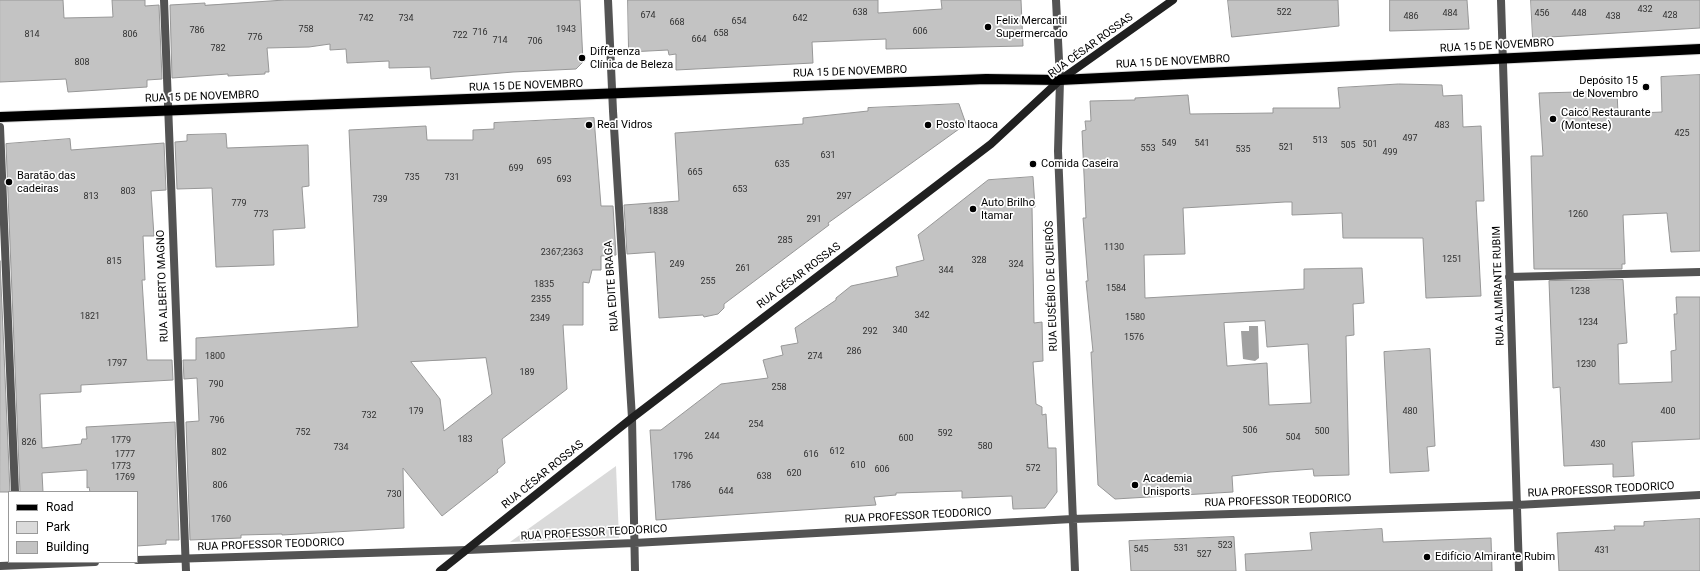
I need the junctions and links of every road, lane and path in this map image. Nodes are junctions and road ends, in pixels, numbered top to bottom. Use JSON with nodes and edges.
{"nodes":[{"id":1,"x":164,"y":0,"type":"edge"},
{"id":2,"x":608,"y":0,"type":"edge"},
{"id":3,"x":1056,"y":0,"type":"edge"},
{"id":4,"x":1172,"y":0,"type":"edge"},
{"id":5,"x":1501,"y":0,"type":"edge"},
{"id":6,"x":1700,"y":49,"type":"edge"},
{"id":7,"x":1504,"y":58,"type":"junction"},
{"id":8,"x":1060,"y":80,"type":"junction"},
{"id":9,"x":612,"y":94,"type":"junction"},
{"id":10,"x":168,"y":110,"type":"junction"},
{"id":11,"x":0,"y":117,"type":"edge"},
{"id":12,"x":0,"y":128,"type":"edge"},
{"id":13,"x":1700,"y":272,"type":"edge"},
{"id":14,"x":1509,"y":277,"type":"junction"},
{"id":15,"x":632,"y":418,"type":"junction"},
{"id":16,"x":15,"y":491,"type":"edge"},
{"id":17,"x":1700,"y":495,"type":"edge"},
{"id":18,"x":1517,"y":505,"type":"junction"},
{"id":19,"x":1072,"y":518,"type":"junction"},
{"id":20,"x":634,"y":543,"type":"junction"},
{"id":21,"x":466,"y":550,"type":"junction"},
{"id":22,"x":185,"y":559,"type":"junction"},
{"id":23,"x":138,"y":560,"type":"edge"},
{"id":24,"x":18,"y":563,"type":"edge"},
{"id":25,"x":0,"y":566,"type":"edge"},
{"id":26,"x":186,"y":571,"type":"edge"},
{"id":27,"x":440,"y":571,"type":"edge"},
{"id":28,"x":635,"y":571,"type":"edge"},
{"id":29,"x":1075,"y":571,"type":"edge"},
{"id":30,"x":1520,"y":571,"type":"edge"}],
"edges":[{"from":1,"to":10,"type":"street","name":"RUA ALBERTO MAGNO"},
{"from":2,"to":9,"type":"street","name":"RUA EDITE BRAGA"},
{"from":3,"to":8,"type":"street","name":"RUA EUSÉBIO DE QUEIRÓS"},
{"from":4,"to":8,"type":"main road","name":"RUA CÉSAR ROSSAS"},
{"from":5,"to":7,"type":"street","name":"RUA ALMIRANTE RUBIM"},
{"from":6,"to":7,"type":"main road","name":"RUA 15 DE NOVEMBRO"},
{"from":7,"to":8,"type":"main road","name":"RUA 15 DE NOVEMBRO"},
{"from":7,"to":14,"type":"street","name":"RUA ALMIRANTE RUBIM"},
{"from":8,"to":9,"type":"main road","name":"RUA 15 DE NOVEMBRO"},
{"from":8,"to":15,"type":"main road","name":"RUA CÉSAR ROSSAS"},
{"from":8,"to":19,"type":"street","name":"RUA EUSÉBIO DE QUEIRÓS"},
{"from":9,"to":10,"type":"main road","name":"RUA 15 DE NOVEMBRO"},
{"from":9,"to":15,"type":"street","name":"RUA EDITE BRAGA"},
{"from":10,"to":11,"type":"main road","name":"RUA 15 DE NOVEMBRO"},
{"from":10,"to":22,"type":"street","name":"RUA ALBERTO MAGNO"},
{"from":12,"to":16,"type":"street"},
{"from":13,"to":14,"type":"street"},
{"from":14,"to":18,"type":"street","name":"RUA ALMIRANTE RUBIM"},
{"from":15,"to":20,"type":"street","name":"RUA EDITE BRAGA"},
{"from":15,"to":21,"type":"main road","name":"RUA CÉSAR ROSSAS"},
{"from":17,"to":18,"type":"street","name":"RUA PROFESSOR TEODORICO"},
{"from":18,"to":19,"type":"street","name":"RUA PROFESSOR TEODORICO"},
{"from":18,"to":30,"type":"street","name":"RUA ALMIRANTE RUBIM"},
{"from":19,"to":20,"type":"street","name":"RUA PROFESSOR TEODORICO"},
{"from":19,"to":29,"type":"street","name":"RUA EUSÉBIO DE QUEIRÓS"},
{"from":20,"to":21,"type":"street","name":"RUA PROFESSOR TEODORICO"},
{"from":20,"to":28,"type":"street","name":"RUA EDITE BRAGA"},
{"from":21,"to":22,"type":"street","name":"RUA PROFESSOR TEODORICO"},
{"from":21,"to":27,"type":"main road","name":"RUA CÉSAR ROSSAS"},
{"from":22,"to":23,"type":"street","name":"RUA PROFESSOR TEODORICO"},
{"from":22,"to":26,"type":"street","name":"RUA ALBERTO MAGNO"},
{"from":24,"to":25,"type":"street"}]}
